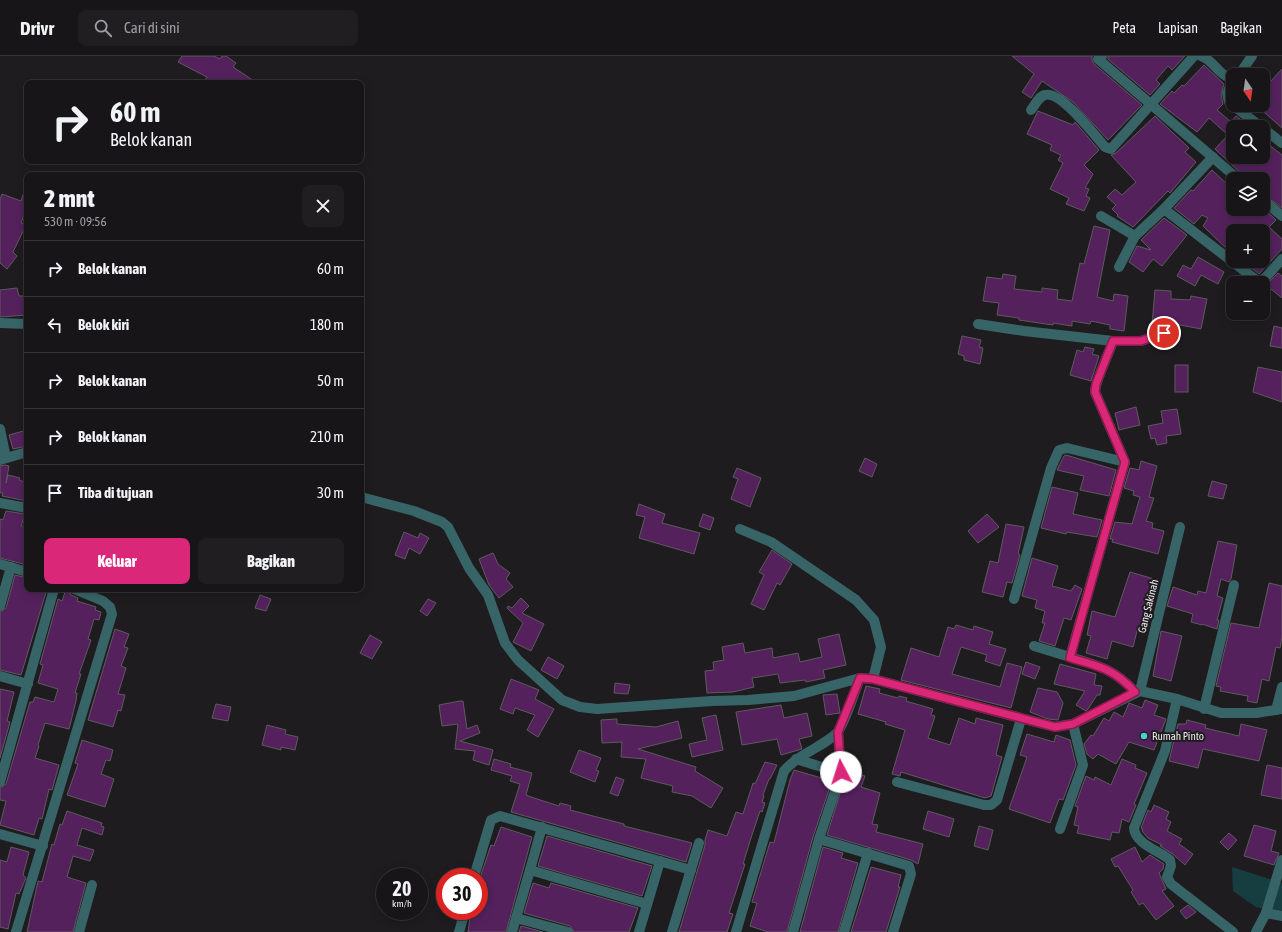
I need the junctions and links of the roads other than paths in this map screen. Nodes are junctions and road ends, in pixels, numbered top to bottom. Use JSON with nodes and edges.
{"nodes":[{"id":1,"x":1102,"y":56,"type":"edge"},
{"id":2,"x":1194,"y":56,"type":"edge"},
{"id":3,"x":1201,"y":56,"type":"edge"},
{"id":4,"x":1252,"y":56,"type":"edge"},
{"id":5,"x":1244,"y":68,"type":"edge"},
{"id":6,"x":1226,"y":76,"type":"edge"},
{"id":7,"x":1152,"y":105,"type":"junction"},
{"id":8,"x":1031,"y":110,"type":"dead end"},
{"id":9,"x":1242,"y":112,"type":"edge"},
{"id":10,"x":1252,"y":120,"type":"edge"},
{"id":11,"x":1270,"y":134,"type":"edge"},
{"id":12,"x":1282,"y":143,"type":"edge"},
{"id":13,"x":1213,"y":157,"type":"junction"},
{"id":14,"x":1230,"y":172,"type":"edge"},
{"id":15,"x":1270,"y":206,"type":"edge"},
{"id":16,"x":1164,"y":209,"type":"junction"},
{"id":17,"x":1101,"y":216,"type":"dead end"},
{"id":18,"x":1282,"y":216,"type":"edge"},
{"id":19,"x":1135,"y":236,"type":"junction"},
{"id":20,"x":1282,"y":260,"type":"edge"},
{"id":21,"x":1119,"y":267,"type":"dead end"},
{"id":22,"x":0,"y":323,"type":"edge"},
{"id":23,"x":24,"y":324,"type":"edge"},
{"id":24,"x":978,"y":324,"type":"dead end"},
{"id":25,"x":1164,"y":333,"type":"dead end"},
{"id":26,"x":1113,"y":341,"type":"junction"},
{"id":27,"x":0,"y":429,"type":"edge"},
{"id":28,"x":24,"y":453,"type":"edge"},
{"id":29,"x":3,"y":459,"type":"edge"},
{"id":30,"x":1125,"y":462,"type":"junction"},
{"id":31,"x":364,"y":498,"type":"edge"},
{"id":32,"x":0,"y":503,"type":"edge"},
{"id":33,"x":24,"y":507,"type":"edge"},
{"id":34,"x":1180,"y":527,"type":"dead end"},
{"id":35,"x":740,"y":529,"type":"dead end"},
{"id":36,"x":0,"y":564,"type":"edge"},
{"id":37,"x":11,"y":567,"type":"junction"},
{"id":38,"x":24,"y":571,"type":"edge"},
{"id":39,"x":1234,"y":585,"type":"dead end"},
{"id":40,"x":53,"y":592,"type":"edge"},
{"id":41,"x":81,"y":592,"type":"edge"},
{"id":42,"x":1014,"y":599,"type":"dead end"},
{"id":43,"x":0,"y":606,"type":"edge"},
{"id":44,"x":1034,"y":646,"type":"dead end"},
{"id":45,"x":1070,"y":658,"type":"junction"},
{"id":46,"x":0,"y":676,"type":"edge"},
{"id":47,"x":860,"y":678,"type":"junction"},
{"id":48,"x":873,"y":679,"type":"junction"},
{"id":49,"x":28,"y":684,"type":"junction"},
{"id":50,"x":1282,"y":687,"type":"edge"},
{"id":51,"x":1137,"y":692,"type":"junction"},
{"id":52,"x":1177,"y":699,"type":"junction"},
{"id":53,"x":1204,"y":709,"type":"junction"},
{"id":54,"x":1279,"y":710,"type":"edge"},
{"id":55,"x":1021,"y":719,"type":"junction"},
{"id":56,"x":1073,"y":724,"type":"junction"},
{"id":57,"x":838,"y":732,"type":"junction"},
{"id":58,"x":796,"y":759,"type":"junction"},
{"id":59,"x":841,"y":772,"type":"junction"},
{"id":60,"x":1,"y":777,"type":"edge"},
{"id":61,"x":897,"y":782,"type":"dead end"},
{"id":62,"x":542,"y":827,"type":"junction"},
{"id":63,"x":1060,"y":829,"type":"dead end"},
{"id":64,"x":0,"y":834,"type":"edge"},
{"id":65,"x":819,"y":839,"type":"junction"},
{"id":66,"x":699,"y":842,"type":"dead end"},
{"id":67,"x":43,"y":846,"type":"junction"},
{"id":68,"x":868,"y":853,"type":"junction"},
{"id":69,"x":1282,"y":860,"type":"edge"},
{"id":70,"x":660,"y":861,"type":"junction"},
{"id":71,"x":477,"y":868,"type":"edge"},
{"id":72,"x":530,"y":870,"type":"junction"},
{"id":73,"x":691,"y":870,"type":"junction"},
{"id":74,"x":92,"y":885,"type":"dead end"},
{"id":75,"x":647,"y":904,"type":"junction"},
{"id":76,"x":1267,"y":910,"type":"junction"},
{"id":77,"x":1282,"y":916,"type":"edge"},
{"id":78,"x":516,"y":918,"type":"junction"},
{"id":79,"x":462,"y":920,"type":"edge"},
{"id":80,"x":16,"y":932,"type":"edge"},
{"id":81,"x":78,"y":932,"type":"edge"},
{"id":82,"x":459,"y":932,"type":"edge"},
{"id":83,"x":512,"y":932,"type":"edge"},
{"id":84,"x":568,"y":932,"type":"edge"},
{"id":85,"x":639,"y":932,"type":"edge"},
{"id":86,"x":672,"y":932,"type":"edge"},
{"id":87,"x":736,"y":932,"type":"edge"},
{"id":88,"x":793,"y":932,"type":"edge"},
{"id":89,"x":844,"y":932,"type":"edge"},
{"id":90,"x":893,"y":932,"type":"edge"},
{"id":91,"x":1233,"y":932,"type":"edge"},
{"id":92,"x":1256,"y":932,"type":"edge"}],
"edges":[{"from":1,"to":7,"type":"street"},
{"from":2,"to":7,"type":"street"},
{"from":3,"to":6,"type":"street"},
{"from":4,"to":5,"type":"street"},
{"from":7,"to":8,"type":"street"},
{"from":7,"to":13,"type":"street"},
{"from":9,"to":10,"type":"street"},
{"from":11,"to":12,"type":"street"},
{"from":13,"to":14,"type":"street"},
{"from":13,"to":16,"type":"street"},
{"from":15,"to":18,"type":"street"},
{"from":16,"to":19,"type":"street"},
{"from":16,"to":20,"type":"street"},
{"from":17,"to":19,"type":"street"},
{"from":19,"to":21,"type":"street"},
{"from":22,"to":23,"type":"street"},
{"from":24,"to":26,"type":"street"},
{"from":25,"to":26,"type":"street"},
{"from":26,"to":30,"type":"street"},
{"from":27,"to":29,"type":"street"},
{"from":28,"to":29,"type":"street"},
{"from":30,"to":42,"type":"street"},
{"from":30,"to":45,"type":"street"},
{"from":31,"to":47,"type":"street"},
{"from":32,"to":33,"type":"street"},
{"from":34,"to":51,"type":"street","name":"Gang Sakinah"},
{"from":35,"to":48,"type":"street"},
{"from":36,"to":37,"type":"street"},
{"from":37,"to":38,"type":"street"},
{"from":37,"to":43,"type":"street"},
{"from":39,"to":53,"type":"street"},
{"from":40,"to":49,"type":"street"},
{"from":41,"to":67,"type":"street"},
{"from":44,"to":45,"type":"street"},
{"from":45,"to":51,"type":"street"},
{"from":46,"to":49,"type":"street"},
{"from":47,"to":48,"type":"street"},
{"from":47,"to":57,"type":"street"},
{"from":48,"to":55,"type":"street"},
{"from":49,"to":60,"type":"street"},
{"from":50,"to":54,"type":"street"},
{"from":51,"to":52,"type":"street"},
{"from":51,"to":56,"type":"street"},
{"from":52,"to":53,"type":"street"},
{"from":52,"to":91,"type":"street"},
{"from":53,"to":54,"type":"street"},
{"from":55,"to":56,"type":"street"},
{"from":55,"to":61,"type":"street"},
{"from":56,"to":63,"type":"street"},
{"from":57,"to":58,"type":"street"},
{"from":57,"to":59,"type":"street"},
{"from":58,"to":59,"type":"street"},
{"from":58,"to":87,"type":"street"},
{"from":59,"to":65,"type":"street"},
{"from":62,"to":70,"type":"street"},
{"from":62,"to":71,"type":"street"},
{"from":62,"to":72,"type":"street"},
{"from":64,"to":67,"type":"street"},
{"from":65,"to":68,"type":"street"},
{"from":65,"to":88,"type":"street"},
{"from":66,"to":73,"type":"street"},
{"from":67,"to":80,"type":"street"},
{"from":68,"to":89,"type":"street"},
{"from":68,"to":90,"type":"street"},
{"from":69,"to":76,"type":"street"},
{"from":70,"to":73,"type":"street"},
{"from":70,"to":75,"type":"street"},
{"from":72,"to":75,"type":"street"},
{"from":72,"to":78,"type":"street"},
{"from":73,"to":86,"type":"street"},
{"from":74,"to":81,"type":"street"},
{"from":75,"to":85,"type":"street"},
{"from":76,"to":77,"type":"street"},
{"from":76,"to":92,"type":"street"},
{"from":78,"to":83,"type":"street"},
{"from":78,"to":84,"type":"street"},
{"from":79,"to":82,"type":"street"}]}
